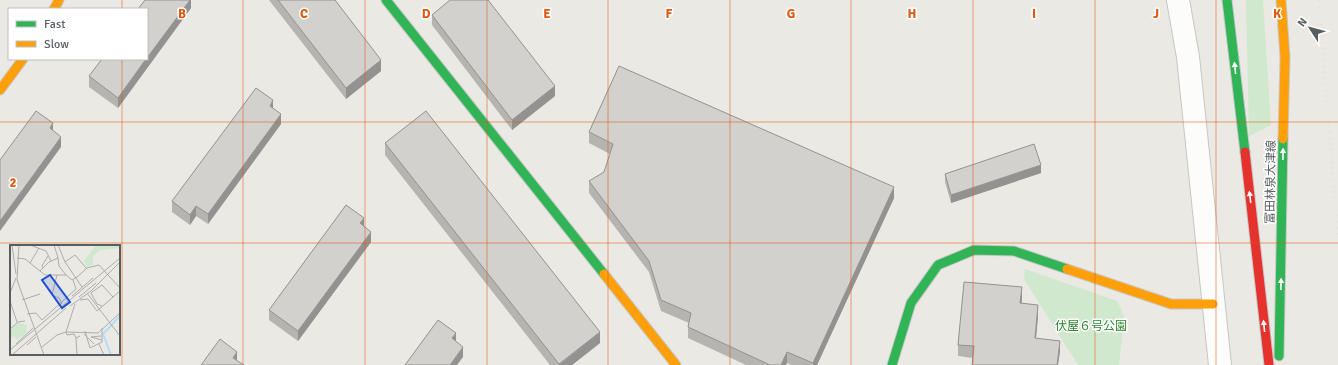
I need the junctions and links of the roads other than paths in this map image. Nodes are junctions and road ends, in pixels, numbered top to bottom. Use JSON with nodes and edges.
{"nodes":[{"id":1,"x":386,"y":0,"type":"edge"},
{"id":2,"x":1178,"y":0,"type":"edge"},
{"id":3,"x":1227,"y":0,"type":"edge"},
{"id":4,"x":1281,"y":0,"type":"edge"},
{"id":5,"x":22,"y":60,"type":"edge"},
{"id":6,"x":0,"y":90,"type":"edge"},
{"id":7,"x":1213,"y":304,"type":"junction"},
{"id":8,"x":676,"y":365,"type":"edge"},
{"id":9,"x":892,"y":365,"type":"edge"},
{"id":10,"x":1220,"y":365,"type":"edge"},
{"id":11,"x":1268,"y":365,"type":"edge"},
{"id":12,"x":1279,"y":365,"type":"edge"}],
"edges":[{"from":1,"to":8,"type":"street"},
{"from":2,"to":7,"type":"street"},
{"from":11,"to":3,"type":"street","one_way":true},
{"from":12,"to":4,"type":"street","name":"富田林泉大津線","one_way":true},
{"from":5,"to":6,"type":"street"},
{"from":7,"to":9,"type":"street"},
{"from":7,"to":10,"type":"street"}]}
